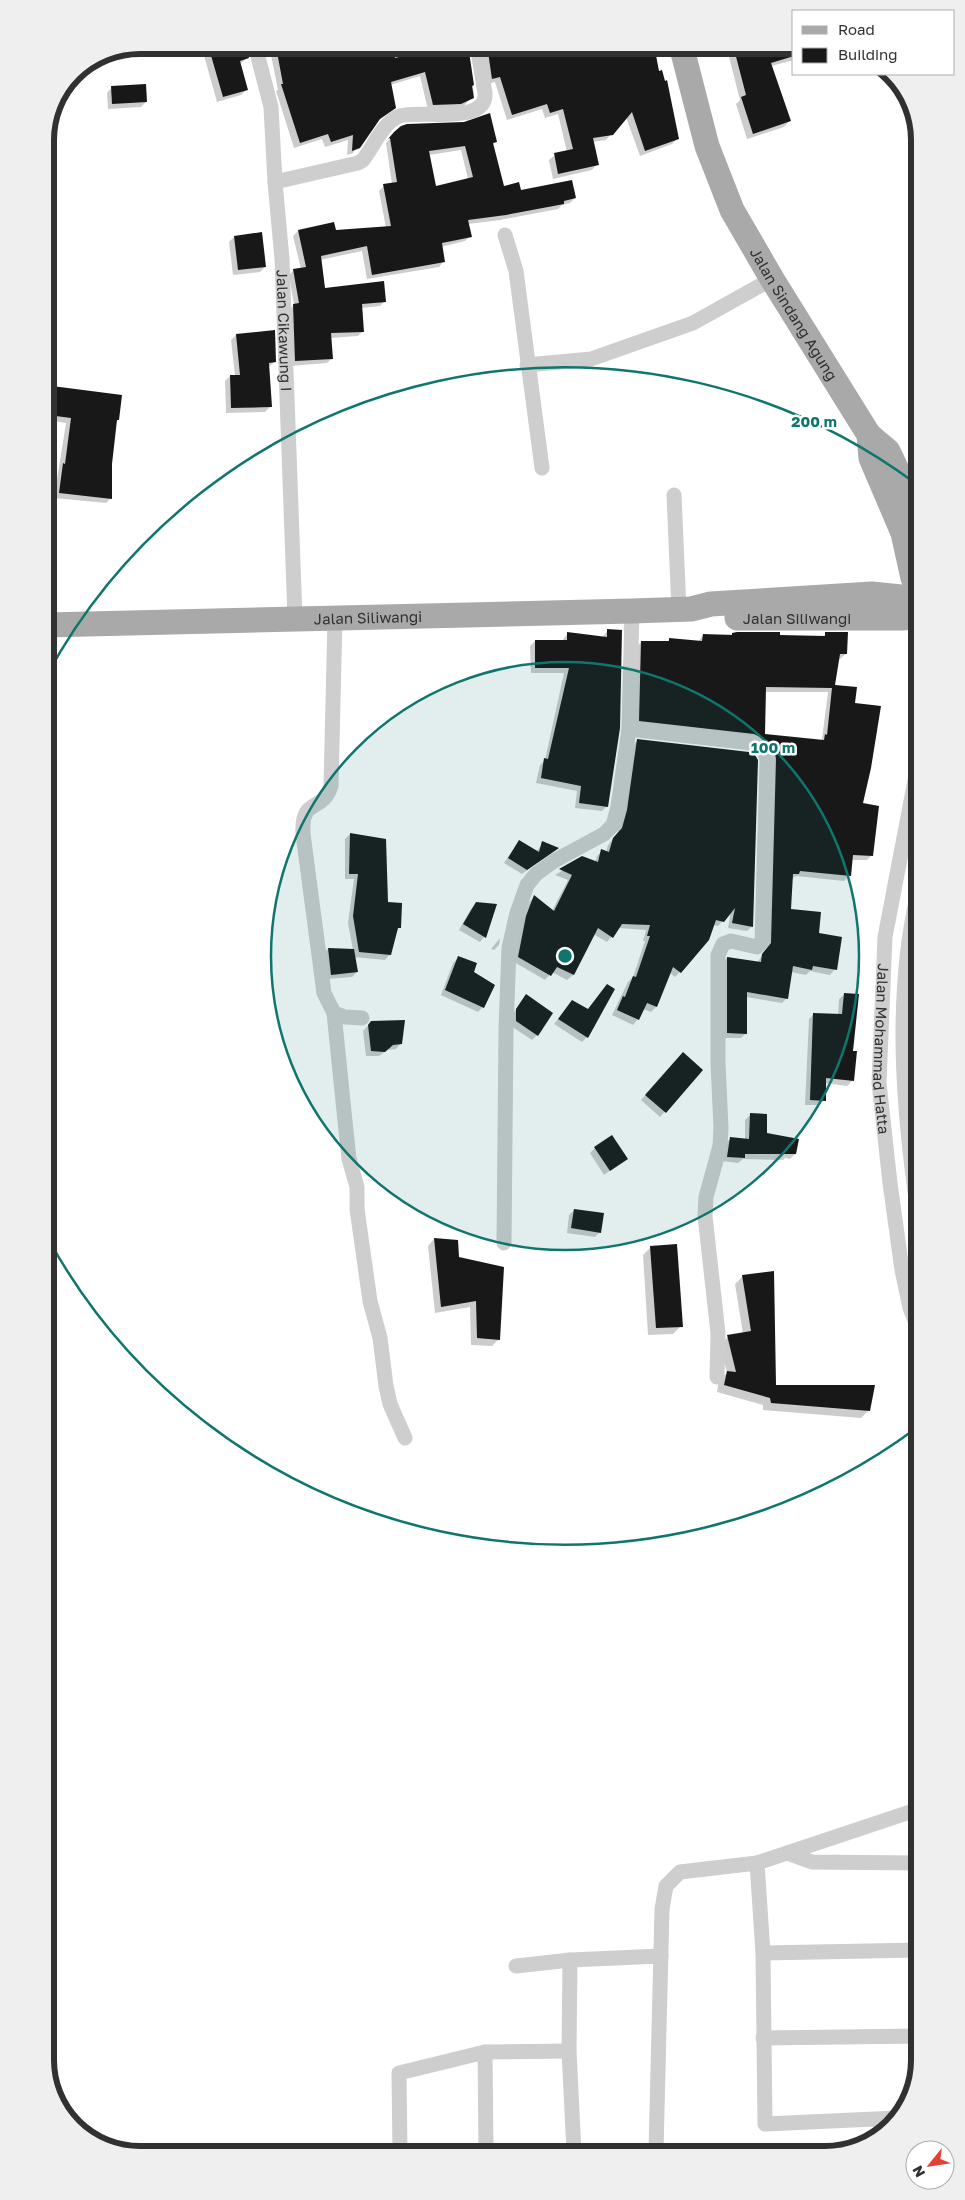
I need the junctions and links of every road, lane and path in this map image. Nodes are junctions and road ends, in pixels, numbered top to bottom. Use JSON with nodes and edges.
{"nodes":[{"id":1,"x":257,"y":54,"type":"edge"},
{"id":2,"x":478,"y":54,"type":"edge"},
{"id":3,"x":683,"y":54,"type":"edge"},
{"id":4,"x":274,"y":182,"type":"junction"},
{"id":5,"x":505,"y":235,"type":"dead end"},
{"id":6,"x":772,"y":279,"type":"junction"},
{"id":7,"x":527,"y":365,"type":"junction"},
{"id":8,"x":869,"y":435,"type":"junction"},
{"id":9,"x":542,"y":468,"type":"dead end"},
{"id":10,"x":674,"y":495,"type":"dead end"},
{"id":11,"x":911,"y":499,"type":"edge"},
{"id":12,"x":910,"y":600,"type":"edge"},
{"id":13,"x":685,"y":610,"type":"junction"},
{"id":14,"x":632,"y":611,"type":"junction"},
{"id":15,"x":295,"y":618,"type":"junction"},
{"id":16,"x":335,"y":618,"type":"junction"},
{"id":17,"x":54,"y":625,"type":"edge"},
{"id":18,"x":629,"y":729,"type":"junction"},
{"id":19,"x":911,"y":801,"type":"edge"},
{"id":20,"x":911,"y":927,"type":"edge"},
{"id":21,"x":334,"y":1013,"type":"junction"},
{"id":22,"x":362,"y":1018,"type":"dead end"},
{"id":23,"x":880,"y":1039,"type":"junction"},
{"id":24,"x":904,"y":1043,"type":"junction"},
{"id":25,"x":911,"y":1101,"type":"edge"},
{"id":26,"x":504,"y":1243,"type":"dead end"},
{"id":27,"x":911,"y":1310,"type":"edge"},
{"id":28,"x":717,"y":1377,"type":"dead end"},
{"id":29,"x":404,"y":1438,"type":"dead end"},
{"id":30,"x":911,"y":1813,"type":"edge"},
{"id":31,"x":787,"y":1853,"type":"junction"},
{"id":32,"x":757,"y":1863,"type":"junction"},
{"id":33,"x":911,"y":1863,"type":"edge"},
{"id":34,"x":911,"y":1950,"type":"edge"},
{"id":35,"x":764,"y":1953,"type":"junction"},
{"id":36,"x":661,"y":1956,"type":"junction"},
{"id":37,"x":570,"y":1960,"type":"junction"},
{"id":38,"x":516,"y":1966,"type":"dead end"},
{"id":39,"x":911,"y":2036,"type":"edge"},
{"id":40,"x":763,"y":2038,"type":"junction"},
{"id":41,"x":569,"y":2051,"type":"junction"},
{"id":42,"x":485,"y":2052,"type":"junction"},
{"id":43,"x":888,"y":2118,"type":"edge"},
{"id":44,"x":400,"y":2146,"type":"edge"},
{"id":45,"x":486,"y":2146,"type":"edge"},
{"id":46,"x":574,"y":2146,"type":"edge"},
{"id":47,"x":656,"y":2146,"type":"edge"}],
"edges":[{"from":1,"to":4,"type":"street","name":"Jalan Cikawung I"},
{"from":2,"to":4,"type":"street"},
{"from":3,"to":6,"type":"main road","name":"Jalan Sindang Agung"},
{"from":4,"to":15,"type":"street","name":"Jalan Cikawung I"},
{"from":5,"to":7,"type":"street"},
{"from":6,"to":7,"type":"street"},
{"from":6,"to":8,"type":"main road","name":"Jalan Sindang Agung"},
{"from":7,"to":9,"type":"street"},
{"from":8,"to":11,"type":"main road"},
{"from":8,"to":12,"type":"main road","name":"Jalan Sindang Agung"},
{"from":10,"to":13,"type":"street"},
{"from":12,"to":13,"type":"main road","name":"Jalan Siliwangi"},
{"from":13,"to":14,"type":"main road","name":"Jalan Siliwangi"},
{"from":14,"to":16,"type":"main road","name":"Jalan Siliwangi"},
{"from":14,"to":18,"type":"street"},
{"from":15,"to":16,"type":"main road","name":"Jalan Siliwangi"},
{"from":15,"to":17,"type":"main road","name":"Jalan Siliwangi"},
{"from":16,"to":21,"type":"street"},
{"from":18,"to":26,"type":"street"},
{"from":18,"to":28,"type":"street"},
{"from":19,"to":23,"type":"street","name":"Jalan Mohammad Hatta"},
{"from":20,"to":24,"type":"street","name":"Jalan Mohammad Hatta"},
{"from":21,"to":22,"type":"street"},
{"from":21,"to":29,"type":"street"},
{"from":23,"to":24,"type":"street"},
{"from":23,"to":27,"type":"street","name":"Jalan Mohammad Hatta"},
{"from":24,"to":25,"type":"street","name":"Jalan Mohammad Hatta"},
{"from":30,"to":31,"type":"street"},
{"from":31,"to":32,"type":"street"},
{"from":31,"to":33,"type":"street"},
{"from":32,"to":35,"type":"street"},
{"from":32,"to":36,"type":"street"},
{"from":34,"to":35,"type":"street"},
{"from":35,"to":40,"type":"street"},
{"from":36,"to":37,"type":"street"},
{"from":36,"to":47,"type":"street"},
{"from":37,"to":38,"type":"street"},
{"from":37,"to":41,"type":"street"},
{"from":39,"to":40,"type":"street"},
{"from":40,"to":43,"type":"street"},
{"from":41,"to":42,"type":"street"},
{"from":41,"to":46,"type":"street"},
{"from":42,"to":44,"type":"street"},
{"from":42,"to":45,"type":"street"}]}
